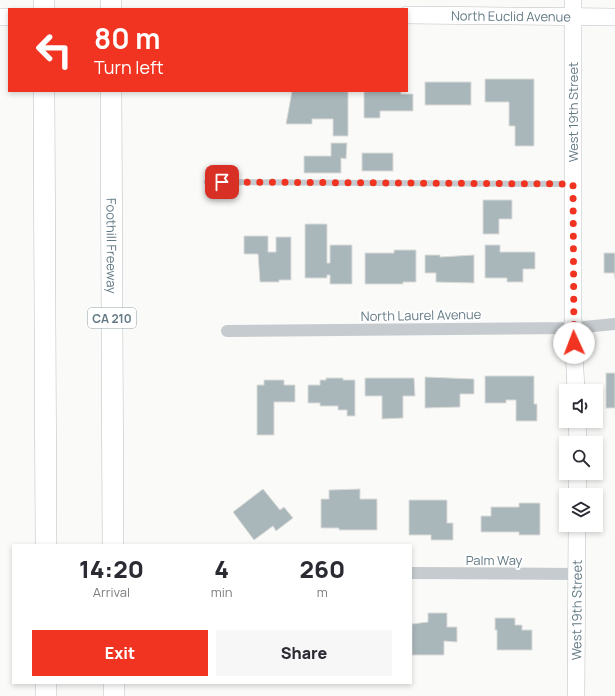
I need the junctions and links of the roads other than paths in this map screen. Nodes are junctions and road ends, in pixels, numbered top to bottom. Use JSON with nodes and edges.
{"nodes":[{"id":1,"x":573,"y":0,"type":"edge"},
{"id":2,"x":408,"y":15,"type":"edge"},
{"id":3,"x":573,"y":17,"type":"junction"},
{"id":4,"x":615,"y":17,"type":"edge"},
{"id":5,"x":44,"y":92,"type":"edge"},
{"id":6,"x":111,"y":92,"type":"edge"},
{"id":7,"x":207,"y":182,"type":"dead end"},
{"id":8,"x":573,"y":184,"type":"junction"},
{"id":9,"x":615,"y":324,"type":"edge"},
{"id":10,"x":574,"y":328,"type":"junction"},
{"id":11,"x":227,"y":331,"type":"dead end"},
{"id":12,"x":576,"y":384,"type":"edge"},
{"id":13,"x":577,"y":532,"type":"edge"},
{"id":14,"x":46,"y":544,"type":"edge"},
{"id":15,"x":113,"y":544,"type":"edge"},
{"id":16,"x":412,"y":573,"type":"edge"},
{"id":17,"x":576,"y":574,"type":"junction"},
{"id":18,"x":46,"y":684,"type":"edge"},
{"id":19,"x":114,"y":684,"type":"edge"},
{"id":20,"x":46,"y":696,"type":"edge"},
{"id":21,"x":114,"y":696,"type":"edge"},
{"id":22,"x":576,"y":696,"type":"edge"}],
"edges":[{"from":1,"to":3,"type":"main road","name":"West 19th Street"},
{"from":2,"to":3,"type":"main road","name":"North Euclid Avenue"},
{"from":3,"to":4,"type":"main road","name":"North Euclid Avenue"},
{"from":3,"to":8,"type":"main road","name":"West 19th Street"},
{"from":5,"to":14,"type":"highway"},
{"from":6,"to":15,"type":"highway","name":"Foothill Freeway","number":"CA 210"},
{"from":7,"to":8,"type":"lane"},
{"from":8,"to":10,"type":"main road","name":"West 19th Street"},
{"from":9,"to":10,"type":"street","name":"North Laurel Avenue"},
{"from":10,"to":11,"type":"street","name":"North Laurel Avenue"},
{"from":10,"to":12,"type":"main road","name":"West 19th Street"},
{"from":13,"to":17,"type":"main road","name":"West 19th Street"},
{"from":16,"to":17,"type":"street","name":"Palm Way"},
{"from":17,"to":22,"type":"main road","name":"West 19th Street"},
{"from":18,"to":20,"type":"highway"},
{"from":19,"to":21,"type":"highway"}]}
